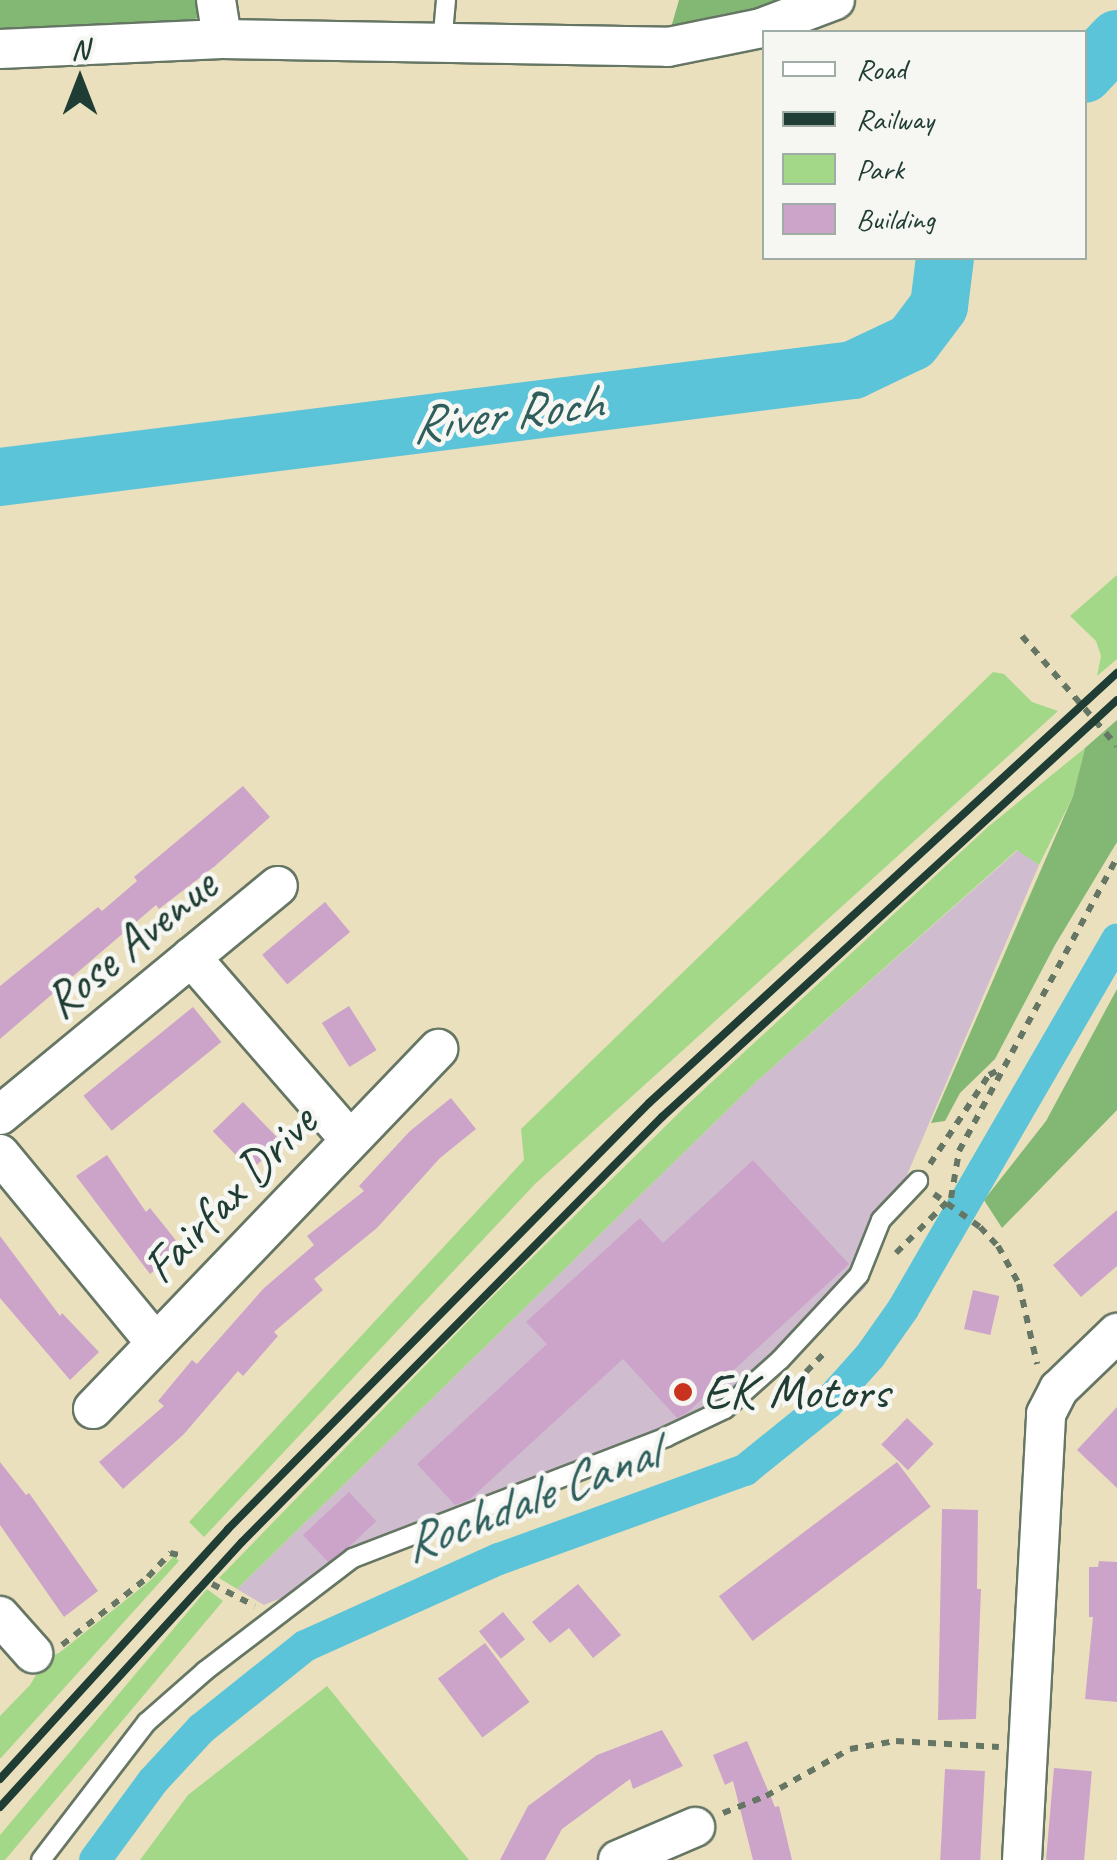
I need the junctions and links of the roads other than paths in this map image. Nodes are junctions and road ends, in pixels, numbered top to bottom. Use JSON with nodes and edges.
{"nodes":[{"id":1,"x":216,"y":0,"type":"edge"},
{"id":2,"x":446,"y":0,"type":"edge"},
{"id":3,"x":836,"y":0,"type":"edge"},
{"id":4,"x":222,"y":39,"type":"junction"},
{"id":5,"x":442,"y":44,"type":"junction"},
{"id":6,"x":0,"y":49,"type":"edge"},
{"id":7,"x":278,"y":886,"type":"dead end"},
{"id":8,"x":191,"y":958,"type":"junction"},
{"id":9,"x":438,"y":1049,"type":"dead end"},
{"id":10,"x":0,"y":1115,"type":"edge"},
{"id":11,"x":350,"y":1140,"type":"junction"},
{"id":12,"x":0,"y":1154,"type":"edge"},
{"id":13,"x":918,"y":1181,"type":"road end"},
{"id":14,"x":1117,"y":1333,"type":"edge"},
{"id":15,"x":156,"y":1342,"type":"junction"},
{"id":16,"x":93,"y":1408,"type":"dead end"},
{"id":17,"x":0,"y":1616,"type":"edge"},
{"id":18,"x":33,"y":1653,"type":"road end"},
{"id":19,"x":695,"y":1827,"type":"road end"},
{"id":20,"x":41,"y":1860,"type":"edge"},
{"id":21,"x":618,"y":1860,"type":"edge"},
{"id":22,"x":1022,"y":1860,"type":"edge"}],
"edges":[{"from":1,"to":4,"type":"street"},
{"from":2,"to":5,"type":"lane"},
{"from":3,"to":5,"type":"street"},
{"from":4,"to":5,"type":"street"},
{"from":4,"to":6,"type":"street"},
{"from":7,"to":8,"type":"street","name":"Rose Avenue"},
{"from":8,"to":10,"type":"street","name":"Rose Avenue"},
{"from":8,"to":11,"type":"street"},
{"from":9,"to":11,"type":"street","name":"Fairfax Drive"},
{"from":11,"to":15,"type":"street","name":"Fairfax Drive"},
{"from":12,"to":15,"type":"street"},
{"from":13,"to":20,"type":"lane"},
{"from":14,"to":22,"type":"street"},
{"from":15,"to":16,"type":"street","name":"Fairfax Drive"},
{"from":17,"to":18,"type":"street"},
{"from":19,"to":21,"type":"street"}]}
